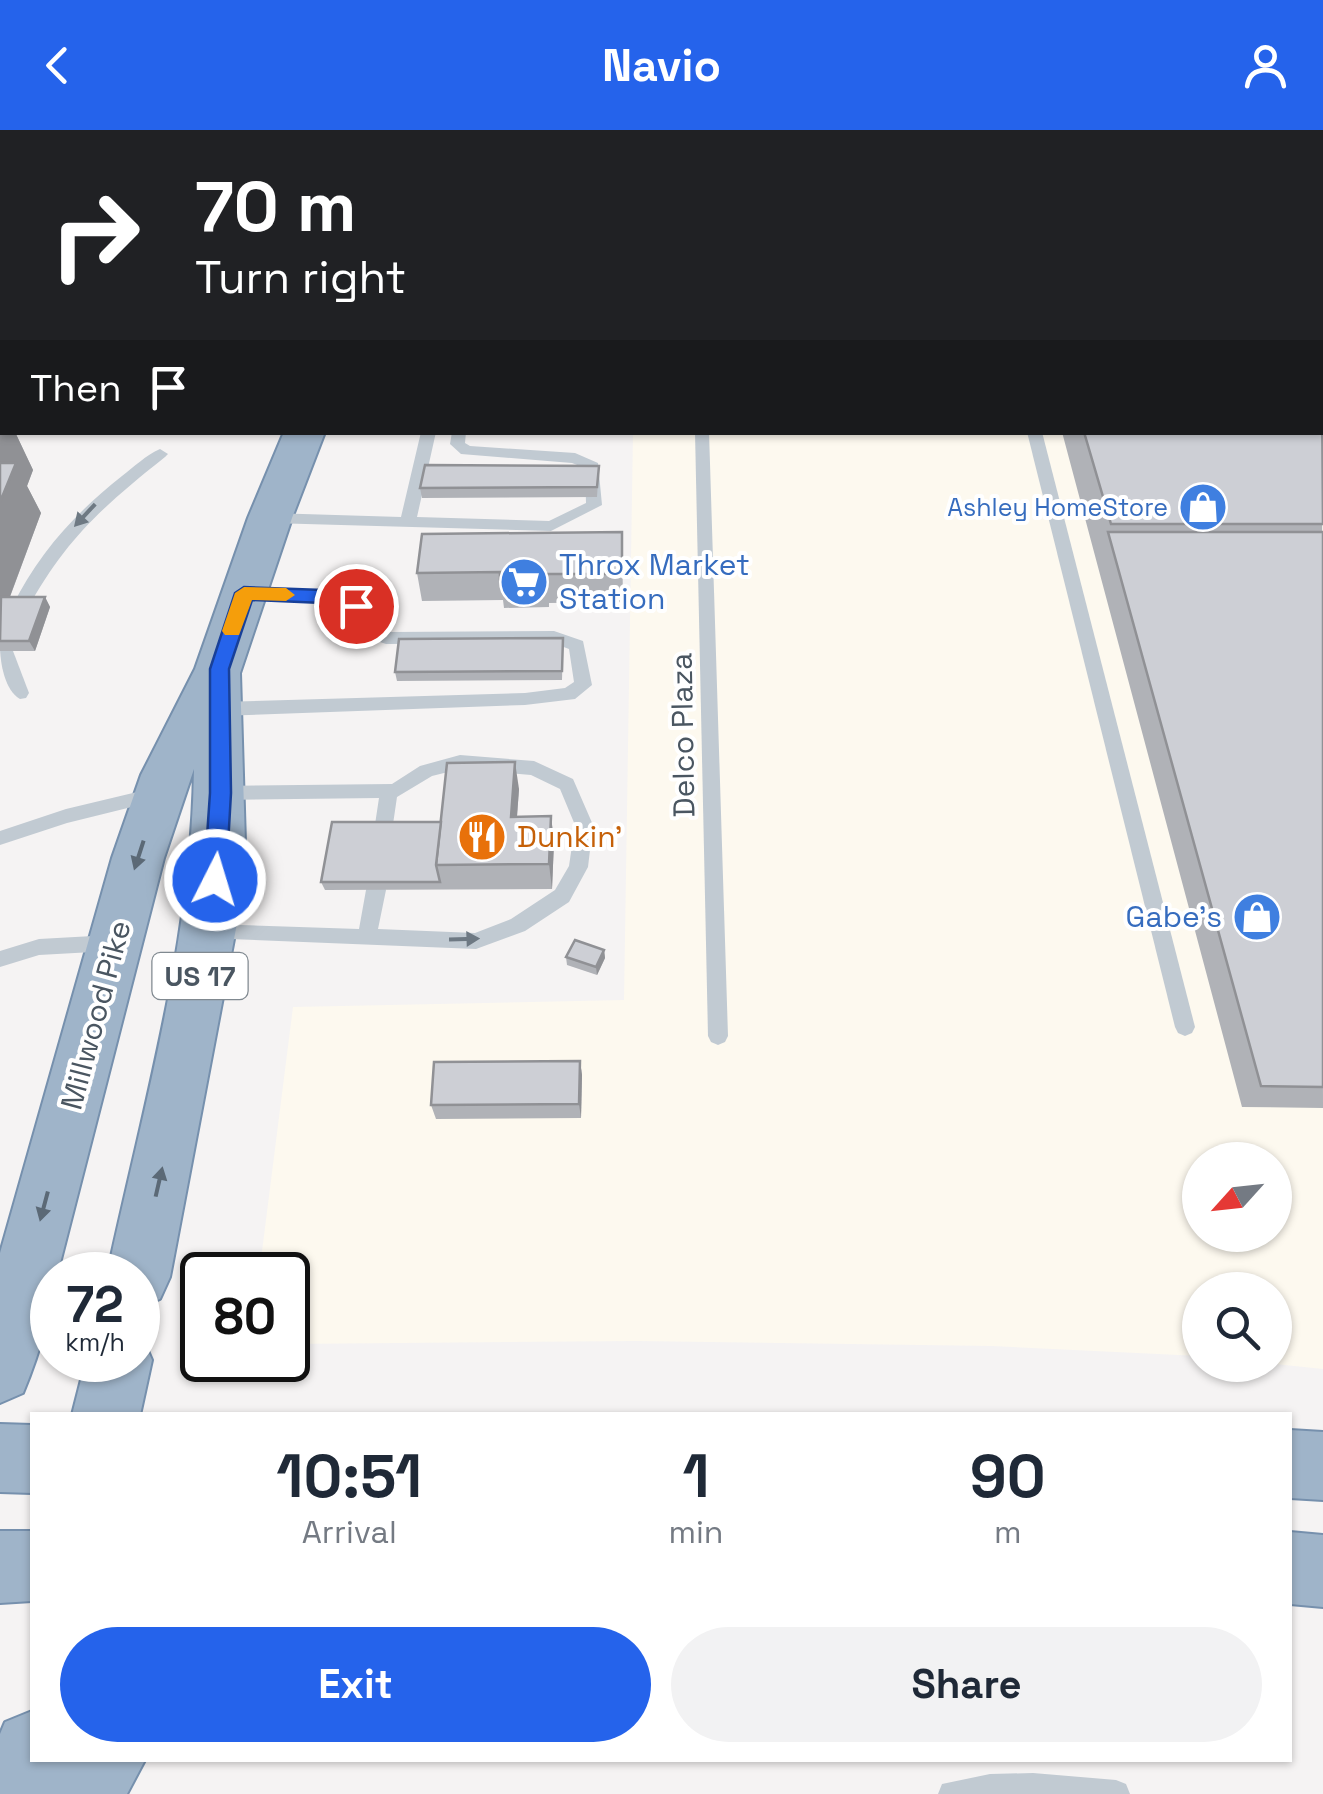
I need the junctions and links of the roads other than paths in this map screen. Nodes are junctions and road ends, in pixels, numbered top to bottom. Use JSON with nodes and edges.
{"nodes":[{"id":1,"x":304,"y":435,"type":"edge"},
{"id":2,"x":429,"y":435,"type":"edge"},
{"id":3,"x":458,"y":435,"type":"edge"},
{"id":4,"x":702,"y":435,"type":"edge"},
{"id":5,"x":1035,"y":435,"type":"edge"},
{"id":6,"x":160,"y":454,"type":"dead end"},
{"id":7,"x":270,"y":518,"type":"junction"},
{"id":8,"x":408,"y":522,"type":"junction"},
{"id":9,"x":244,"y":593,"type":"junction"},
{"id":10,"x":20,"y":607,"type":"edge"},
{"id":11,"x":5,"y":651,"type":"edge"},
{"id":12,"x":219,"y":689,"type":"junction"},
{"id":13,"x":20,"y":693,"type":"dead end"},
{"id":14,"x":389,"y":791,"type":"junction"},
{"id":15,"x":220,"y":793,"type":"junction"},
{"id":16,"x":160,"y":794,"type":"junction"},
{"id":17,"x":383,"y":831,"type":"edge"},
{"id":18,"x":0,"y":838,"type":"edge"},
{"id":19,"x":376,"y":890,"type":"edge"},
{"id":20,"x":208,"y":932,"type":"junction"},
{"id":21,"x":367,"y":938,"type":"junction"},
{"id":22,"x":115,"y":943,"type":"junction"},
{"id":23,"x":0,"y":959,"type":"edge"},
{"id":24,"x":1185,"y":1027,"type":"dead end"},
{"id":25,"x":718,"y":1036,"type":"dead end"},
{"id":26,"x":143,"y":1252,"type":"edge"},
{"id":27,"x":0,"y":1370,"type":"edge"},
{"id":28,"x":113,"y":1382,"type":"edge"},
{"id":29,"x":107,"y":1412,"type":"edge"},
{"id":30,"x":0,"y":1458,"type":"edge"},
{"id":31,"x":30,"y":1458,"type":"edge"},
{"id":32,"x":1292,"y":1464,"type":"edge"},
{"id":33,"x":1323,"y":1466,"type":"edge"},
{"id":34,"x":0,"y":1566,"type":"edge"},
{"id":35,"x":30,"y":1566,"type":"edge"},
{"id":36,"x":1292,"y":1568,"type":"edge"},
{"id":37,"x":1323,"y":1571,"type":"edge"},
{"id":38,"x":30,"y":1759,"type":"edge"},
{"id":39,"x":105,"y":1762,"type":"edge"},
{"id":40,"x":23,"y":1794,"type":"edge"},
{"id":41,"x":73,"y":1794,"type":"edge"},
{"id":42,"x":952,"y":1794,"type":"edge"},
{"id":43,"x":1116,"y":1794,"type":"edge"}],
"edges":[{"from":1,"to":7,"type":"highway","name":"Millwood Pike","number":"US 17"},
{"from":2,"to":8,"type":"lane"},
{"from":3,"to":8,"type":"lane"},
{"from":4,"to":25,"type":"lane","name":"Delco Plaza"},
{"from":5,"to":24,"type":"lane"},
{"from":6,"to":10,"type":"lane","one_way":true},
{"from":7,"to":8,"type":"lane"},
{"from":7,"to":9,"type":"highway","name":"Millwood Pike","number":"US 17"},
{"from":9,"to":12,"type":"highway","name":"Millwood Pike","number":"US 17"},
{"from":9,"to":12,"type":"lane"},
{"from":11,"to":13,"type":"lane"},
{"from":12,"to":15,"type":"highway","name":"Millwood Pike","number":"US 17"},
{"from":12,"to":16,"type":"highway","name":"Millwood Pike","number":"US 17"},
{"from":14,"to":15,"type":"lane"},
{"from":14,"to":17,"type":"lane"},
{"from":21,"to":14,"type":"lane","one_way":true},
{"from":15,"to":20,"type":"highway","name":"Millwood Pike","number":"US 17"},
{"from":16,"to":18,"type":"lane"},
{"from":16,"to":22,"type":"highway","name":"Millwood Pike","number":"US 17","one_way":true},
{"from":19,"to":21,"type":"lane"},
{"from":20,"to":21,"type":"lane"},
{"from":26,"to":20,"type":"highway","name":"Millwood Pike","number":"US 17","one_way":true},
{"from":22,"to":23,"type":"lane"},
{"from":22,"to":27,"type":"highway","name":"Millwood Pike","number":"US 17","one_way":true},
{"from":28,"to":29,"type":"highway"},
{"from":30,"to":31,"type":"highway"},
{"from":32,"to":33,"type":"highway"},
{"from":34,"to":35,"type":"highway"},
{"from":36,"to":37,"type":"highway"},
{"from":38,"to":40,"type":"highway"},
{"from":39,"to":41,"type":"highway"},
{"from":42,"to":43,"type":"lane"}]}
